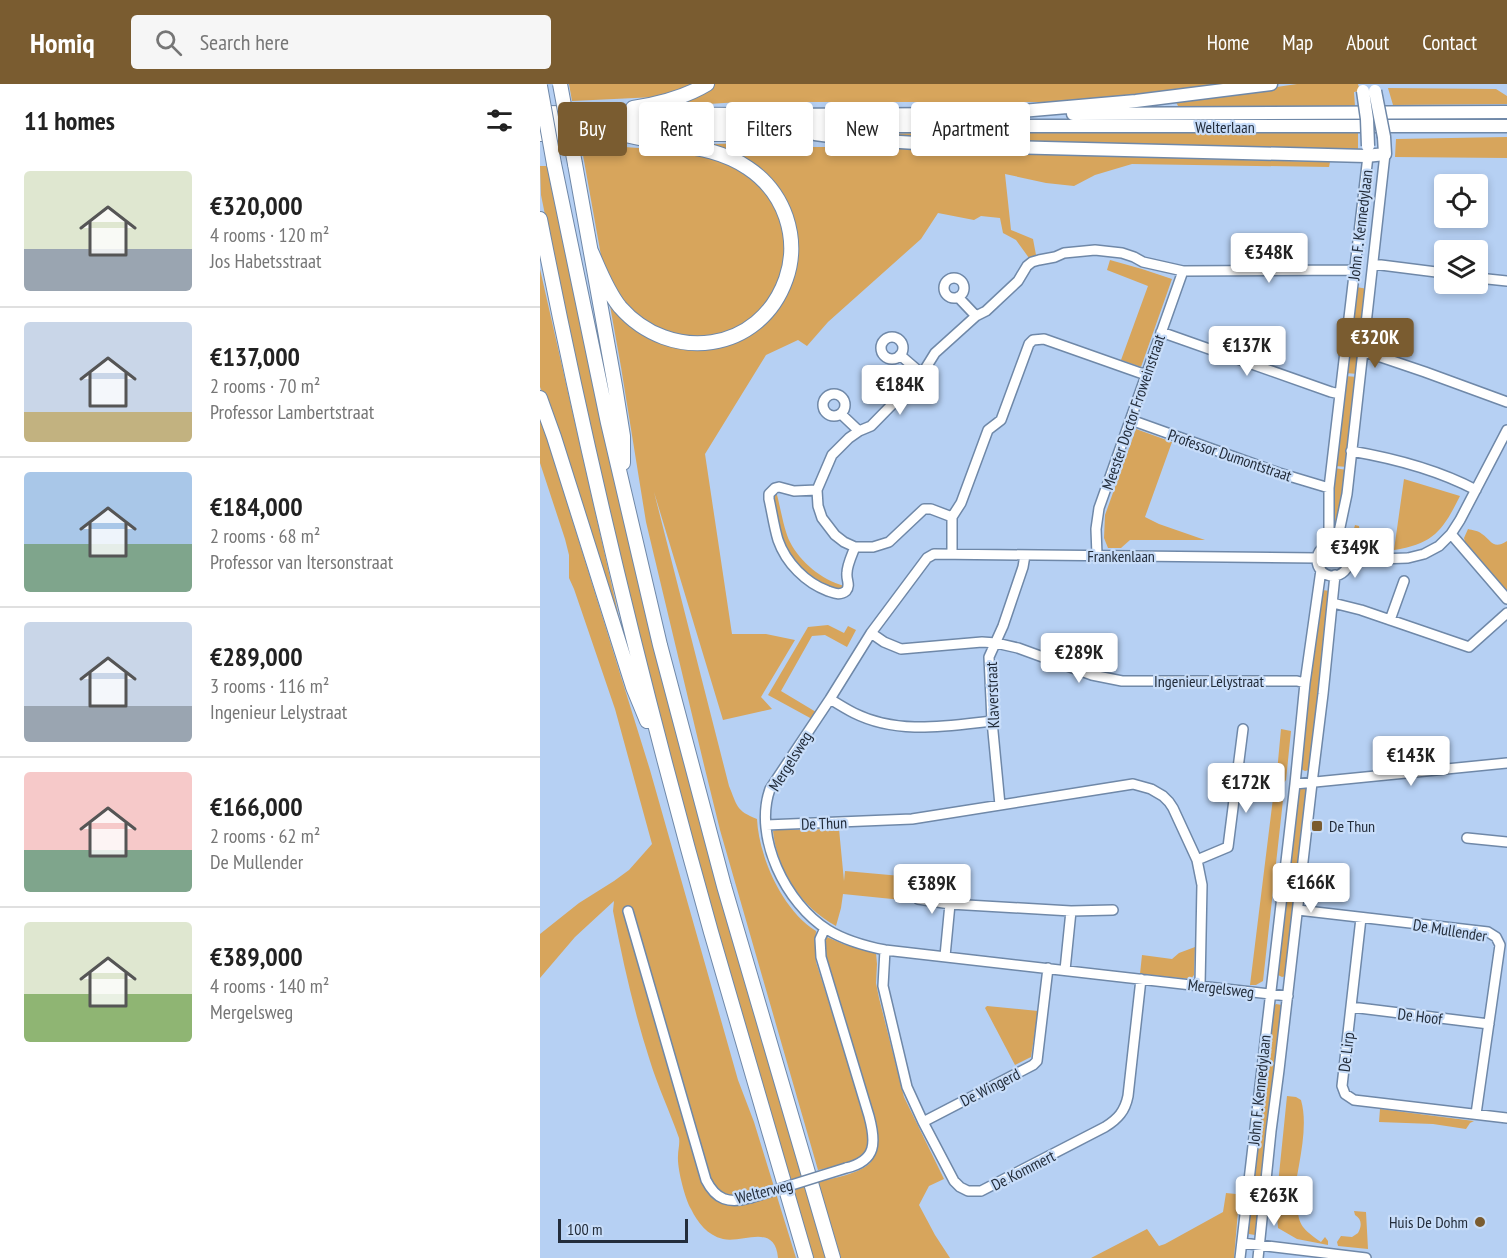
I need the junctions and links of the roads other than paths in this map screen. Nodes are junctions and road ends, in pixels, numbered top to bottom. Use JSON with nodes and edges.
{"nodes":[{"id":1,"x":560,"y":84,"type":"edge"},
{"id":2,"x":707,"y":84,"type":"edge"},
{"id":3,"x":1271,"y":84,"type":"edge"},
{"id":4,"x":540,"y":86,"type":"edge"},
{"id":5,"x":1370,"y":87,"type":"edge"},
{"id":6,"x":627,"y":108,"type":"edge"},
{"id":7,"x":1030,"y":110,"type":"edge"},
{"id":8,"x":1507,"y":112,"type":"edge"},
{"id":9,"x":540,"y":113,"type":"edge"},
{"id":10,"x":558,"y":113,"type":"edge"},
{"id":11,"x":627,"y":113,"type":"edge"},
{"id":12,"x":911,"y":114,"type":"edge"},
{"id":13,"x":1030,"y":114,"type":"edge"},
{"id":14,"x":726,"y":115,"type":"edge"},
{"id":15,"x":813,"y":115,"type":"edge"},
{"id":16,"x":540,"y":126,"type":"edge"},
{"id":17,"x":911,"y":126,"type":"edge"},
{"id":18,"x":1030,"y":126,"type":"edge"},
{"id":19,"x":1507,"y":126,"type":"edge"},
{"id":20,"x":911,"y":130,"type":"edge"},
{"id":21,"x":540,"y":134,"type":"edge"},
{"id":22,"x":558,"y":134,"type":"edge"},
{"id":23,"x":627,"y":134,"type":"edge"},
{"id":24,"x":726,"y":134,"type":"edge"},
{"id":25,"x":815,"y":134,"type":"joint"},
{"id":26,"x":627,"y":135,"type":"edge"},
{"id":27,"x":1384,"y":150,"type":"junction"},
{"id":28,"x":1368,"y":151,"type":"junction"},
{"id":29,"x":540,"y":219,"type":"edge"},
{"id":30,"x":591,"y":251,"type":"junction"},
{"id":31,"x":1373,"y":264,"type":"junction"},
{"id":32,"x":1355,"y":270,"type":"junction"},
{"id":33,"x":1183,"y":271,"type":"junction"},
{"id":34,"x":1434,"y":272,"type":"edge"},
{"id":35,"x":1488,"y":279,"type":"edge"},
{"id":36,"x":1507,"y":281,"type":"edge"},
{"id":37,"x":958,"y":297,"type":"dead end"},
{"id":38,"x":976,"y":316,"type":"junction"},
{"id":39,"x":1161,"y":332,"type":"junction"},
{"id":40,"x":1363,"y":351,"type":"junction"},
{"id":41,"x":900,"y":355,"type":"dead end"},
{"id":42,"x":922,"y":374,"type":"junction"},
{"id":43,"x":1146,"y":375,"type":"junction"},
{"id":44,"x":1340,"y":394,"type":"junction"},
{"id":45,"x":540,"y":398,"type":"edge"},
{"id":46,"x":1507,"y":402,"type":"edge"},
{"id":47,"x":841,"y":414,"type":"dead end"},
{"id":48,"x":1131,"y":420,"type":"junction"},
{"id":49,"x":1507,"y":430,"type":"edge"},
{"id":50,"x":859,"y":431,"type":"junction"},
{"id":51,"x":1351,"y":451,"type":"junction"},
{"id":52,"x":1329,"y":488,"type":"junction"},
{"id":53,"x":817,"y":490,"type":"junction"},
{"id":54,"x":1476,"y":490,"type":"junction"},
{"id":55,"x":624,"y":492,"type":"junction"},
{"id":56,"x":952,"y":517,"type":"junction"},
{"id":57,"x":1451,"y":534,"type":"junction"},
{"id":58,"x":1328,"y":545,"type":"junction"},
{"id":59,"x":1339,"y":545,"type":"junction"},
{"id":60,"x":855,"y":547,"type":"junction"},
{"id":61,"x":952,"y":554,"type":"junction"},
{"id":62,"x":1025,"y":555,"type":"junction"},
{"id":63,"x":1097,"y":555,"type":"junction"},
{"id":64,"x":927,"y":558,"type":"joint"},
{"id":65,"x":1317,"y":558,"type":"junction"},
{"id":66,"x":1349,"y":560,"type":"junction"},
{"id":67,"x":1321,"y":570,"type":"junction"},
{"id":68,"x":1335,"y":575,"type":"junction"},
{"id":69,"x":1404,"y":581,"type":"dead end"},
{"id":70,"x":1507,"y":599,"type":"edge"},
{"id":71,"x":1333,"y":603,"type":"junction"},
{"id":72,"x":1507,"y":614,"type":"edge"},
{"id":73,"x":1390,"y":620,"type":"junction"},
{"id":74,"x":871,"y":633,"type":"junction"},
{"id":75,"x":996,"y":643,"type":"junction"},
{"id":76,"x":1305,"y":683,"type":"junction"},
{"id":77,"x":830,"y":699,"type":"junction"},
{"id":78,"x":992,"y":721,"type":"junction"},
{"id":79,"x":1243,"y":729,"type":"dead end"},
{"id":80,"x":1507,"y":764,"type":"edge"},
{"id":81,"x":666,"y":765,"type":"junction"},
{"id":82,"x":1312,"y":783,"type":"junction"},
{"id":83,"x":1295,"y":784,"type":"junction"},
{"id":84,"x":1000,"y":805,"type":"junction"},
{"id":85,"x":766,"y":825,"type":"junction"},
{"id":86,"x":1467,"y":838,"type":"dead end"},
{"id":87,"x":1507,"y":842,"type":"edge"},
{"id":88,"x":1197,"y":860,"type":"junction"},
{"id":89,"x":918,"y":899,"type":"dead end"},
{"id":90,"x":950,"y":904,"type":"junction"},
{"id":91,"x":628,"y":910,"type":"dead end"},
{"id":92,"x":1113,"y":910,"type":"dead end"},
{"id":93,"x":1298,"y":910,"type":"junction"},
{"id":94,"x":1071,"y":911,"type":"junction"},
{"id":95,"x":1361,"y":918,"type":"junction"},
{"id":96,"x":825,"y":928,"type":"junction"},
{"id":97,"x":885,"y":950,"type":"junction"},
{"id":98,"x":945,"y":956,"type":"junction"},
{"id":99,"x":1048,"y":968,"type":"junction"},
{"id":100,"x":1065,"y":970,"type":"junction"},
{"id":101,"x":1141,"y":979,"type":"junction"},
{"id":102,"x":1200,"y":985,"type":"junction"},
{"id":103,"x":1270,"y":993,"type":"junction"},
{"id":104,"x":1288,"y":996,"type":"junction"},
{"id":105,"x":1351,"y":1008,"type":"junction"},
{"id":106,"x":1489,"y":1024,"type":"junction"},
{"id":107,"x":1476,"y":1114,"type":"junction"},
{"id":108,"x":1507,"y":1118,"type":"edge"},
{"id":109,"x":923,"y":1122,"type":"junction"},
{"id":110,"x":1242,"y":1243,"type":"junction"},
{"id":111,"x":1259,"y":1245,"type":"junction"},
{"id":112,"x":806,"y":1258,"type":"edge"},
{"id":113,"x":833,"y":1258,"type":"edge"},
{"id":114,"x":1240,"y":1258,"type":"edge"},
{"id":115,"x":1258,"y":1258,"type":"edge"},
{"id":116,"x":1366,"y":1258,"type":"edge"}],
"edges":[{"from":1,"to":30,"type":"highway","bridge":true},
{"from":2,"to":6,"type":"highway"},
{"from":3,"to":7,"type":"main road"},
{"from":4,"to":55,"type":"highway","bridge":true},
{"from":5,"to":27,"type":"main road","name":"John F. Kennedylaan","bridge":true},
{"from":5,"to":28,"type":"main road","name":"John F. Kennedylaan","bridge":true},
{"from":8,"to":13,"type":"main road","name":"Welterlaan"},
{"from":9,"to":10,"type":"highway"},
{"from":11,"to":14,"type":"highway"},
{"from":12,"to":15,"type":"main road"},
{"from":16,"to":17,"type":"main road"},
{"from":18,"to":19,"type":"main road","name":"Welterlaan"},
{"from":20,"to":25,"type":"main road"},
{"from":21,"to":22,"type":"highway"},
{"from":23,"to":24,"type":"highway"},
{"from":25,"to":28,"type":"main road"},
{"from":26,"to":30,"type":"highway"},
{"from":27,"to":28,"type":"main road"},
{"from":27,"to":31,"type":"street","name":"John F. Kennedylaan"},
{"from":28,"to":32,"type":"street","name":"John F. Kennedylaan"},
{"from":29,"to":81,"type":"highway"},
{"from":30,"to":55,"type":"highway"},
{"from":31,"to":34,"type":"street"},
{"from":31,"to":40,"type":"street","name":"John F. Kennedylaan"},
{"from":32,"to":33,"type":"street"},
{"from":32,"to":44,"type":"street","name":"John F. Kennedylaan"},
{"from":33,"to":38,"type":"street"},
{"from":33,"to":39,"type":"street","name":"Meester Doctor Froweinstraat"},
{"from":35,"to":36,"type":"street"},
{"from":37,"to":38,"type":"street"},
{"from":38,"to":42,"type":"street"},
{"from":39,"to":43,"type":"street","name":"Meester Doctor Froweinstraat"},
{"from":39,"to":44,"type":"street"},
{"from":40,"to":46,"type":"street"},
{"from":40,"to":51,"type":"street","name":"John F. Kennedylaan"},
{"from":41,"to":42,"type":"street"},
{"from":42,"to":50,"type":"street"},
{"from":43,"to":48,"type":"street","name":"Meester Doctor Froweinstraat"},
{"from":43,"to":56,"type":"street"},
{"from":44,"to":52,"type":"street","name":"John F. Kennedylaan"},
{"from":45,"to":81,"type":"highway"},
{"from":47,"to":50,"type":"street"},
{"from":48,"to":52,"type":"street","name":"Professor Dumontstraat"},
{"from":48,"to":63,"type":"street","name":"Meester Doctor Froweinstraat"},
{"from":49,"to":54,"type":"street"},
{"from":50,"to":53,"type":"street"},
{"from":51,"to":54,"type":"street"},
{"from":51,"to":59,"type":"street","name":"John F. Kennedylaan"},
{"from":52,"to":58,"type":"street","name":"John F. Kennedylaan"},
{"from":53,"to":60,"type":"street"},
{"from":53,"to":60,"type":"street"},
{"from":54,"to":57,"type":"street"},
{"from":55,"to":113,"type":"highway"},
{"from":56,"to":60,"type":"street"},
{"from":56,"to":61,"type":"street"},
{"from":57,"to":66,"type":"street"},
{"from":57,"to":70,"type":"street"},
{"from":58,"to":59,"type":"street"},
{"from":58,"to":65,"type":"street"},
{"from":59,"to":66,"type":"street"},
{"from":61,"to":62,"type":"street","name":"Frankenlaan"},
{"from":61,"to":64,"type":"street","name":"Frankenlaan"},
{"from":62,"to":63,"type":"street","name":"Frankenlaan"},
{"from":62,"to":75,"type":"street","name":"Klaverstraat"},
{"from":63,"to":65,"type":"street","name":"Frankenlaan"},
{"from":64,"to":74,"type":"street","name":"Mergelsweg"},
{"from":65,"to":67,"type":"street"},
{"from":66,"to":68,"type":"street"},
{"from":67,"to":68,"type":"street"},
{"from":67,"to":76,"type":"street","name":"John F. Kennedylaan"},
{"from":68,"to":71,"type":"street","name":"John F. Kennedylaan"},
{"from":69,"to":73,"type":"street"},
{"from":71,"to":73,"type":"street"},
{"from":71,"to":82,"type":"street","name":"John F. Kennedylaan"},
{"from":72,"to":73,"type":"street"},
{"from":74,"to":75,"type":"street","name":"Ingenieur Lelystraat"},
{"from":74,"to":77,"type":"street","name":"Mergelsweg"},
{"from":75,"to":76,"type":"street","name":"Ingenieur Lelystraat"},
{"from":75,"to":78,"type":"street","name":"Klaverstraat"},
{"from":76,"to":83,"type":"street","name":"John F. Kennedylaan"},
{"from":77,"to":78,"type":"street"},
{"from":77,"to":85,"type":"street","name":"Mergelsweg"},
{"from":78,"to":84,"type":"street","name":"Klaverstraat"},
{"from":79,"to":88,"type":"street"},
{"from":80,"to":82,"type":"street"},
{"from":81,"to":112,"type":"highway"},
{"from":82,"to":83,"type":"street"},
{"from":82,"to":93,"type":"street","name":"John F. Kennedylaan"},
{"from":83,"to":103,"type":"street","name":"John F. Kennedylaan"},
{"from":84,"to":85,"type":"street","name":"De Thun"},
{"from":84,"to":88,"type":"street","name":"De Thun"},
{"from":85,"to":96,"type":"street","name":"Mergelsweg"},
{"from":86,"to":87,"type":"street"},
{"from":88,"to":102,"type":"street","name":"De Thun"},
{"from":89,"to":90,"type":"street"},
{"from":90,"to":94,"type":"street"},
{"from":90,"to":98,"type":"street"},
{"from":91,"to":96,"type":"street","name":"Welterweg","bridge":true},
{"from":92,"to":94,"type":"street"},
{"from":93,"to":95,"type":"street","name":"De Mullender"},
{"from":93,"to":104,"type":"street","name":"John F. Kennedylaan"},
{"from":94,"to":100,"type":"street"},
{"from":95,"to":105,"type":"street","name":"De Lirp"},
{"from":95,"to":106,"type":"street","name":"De Mullender"},
{"from":96,"to":97,"type":"street","name":"Mergelsweg"},
{"from":97,"to":98,"type":"street","name":"Mergelsweg"},
{"from":97,"to":109,"type":"street","name":"De Kommert"},
{"from":98,"to":99,"type":"street","name":"Mergelsweg"},
{"from":99,"to":100,"type":"street","name":"Mergelsweg"},
{"from":99,"to":109,"type":"street","name":"De Wingerd"},
{"from":100,"to":101,"type":"street","name":"Mergelsweg"},
{"from":101,"to":102,"type":"street","name":"Mergelsweg"},
{"from":101,"to":109,"type":"street","name":"De Kommert"},
{"from":102,"to":103,"type":"street","name":"Mergelsweg"},
{"from":103,"to":104,"type":"street"},
{"from":103,"to":110,"type":"street","name":"John F. Kennedylaan"},
{"from":104,"to":111,"type":"street","name":"John F. Kennedylaan"},
{"from":105,"to":106,"type":"street","name":"De Hoof"},
{"from":105,"to":107,"type":"street","name":"De Lirp"},
{"from":106,"to":107,"type":"street","name":"De Mullender"},
{"from":107,"to":108,"type":"street","name":"De Lirp"},
{"from":110,"to":111,"type":"street"},
{"from":110,"to":114,"type":"street","name":"John F. Kennedylaan"},
{"from":111,"to":115,"type":"street","name":"John F. Kennedylaan"},
{"from":111,"to":116,"type":"street"}]}
